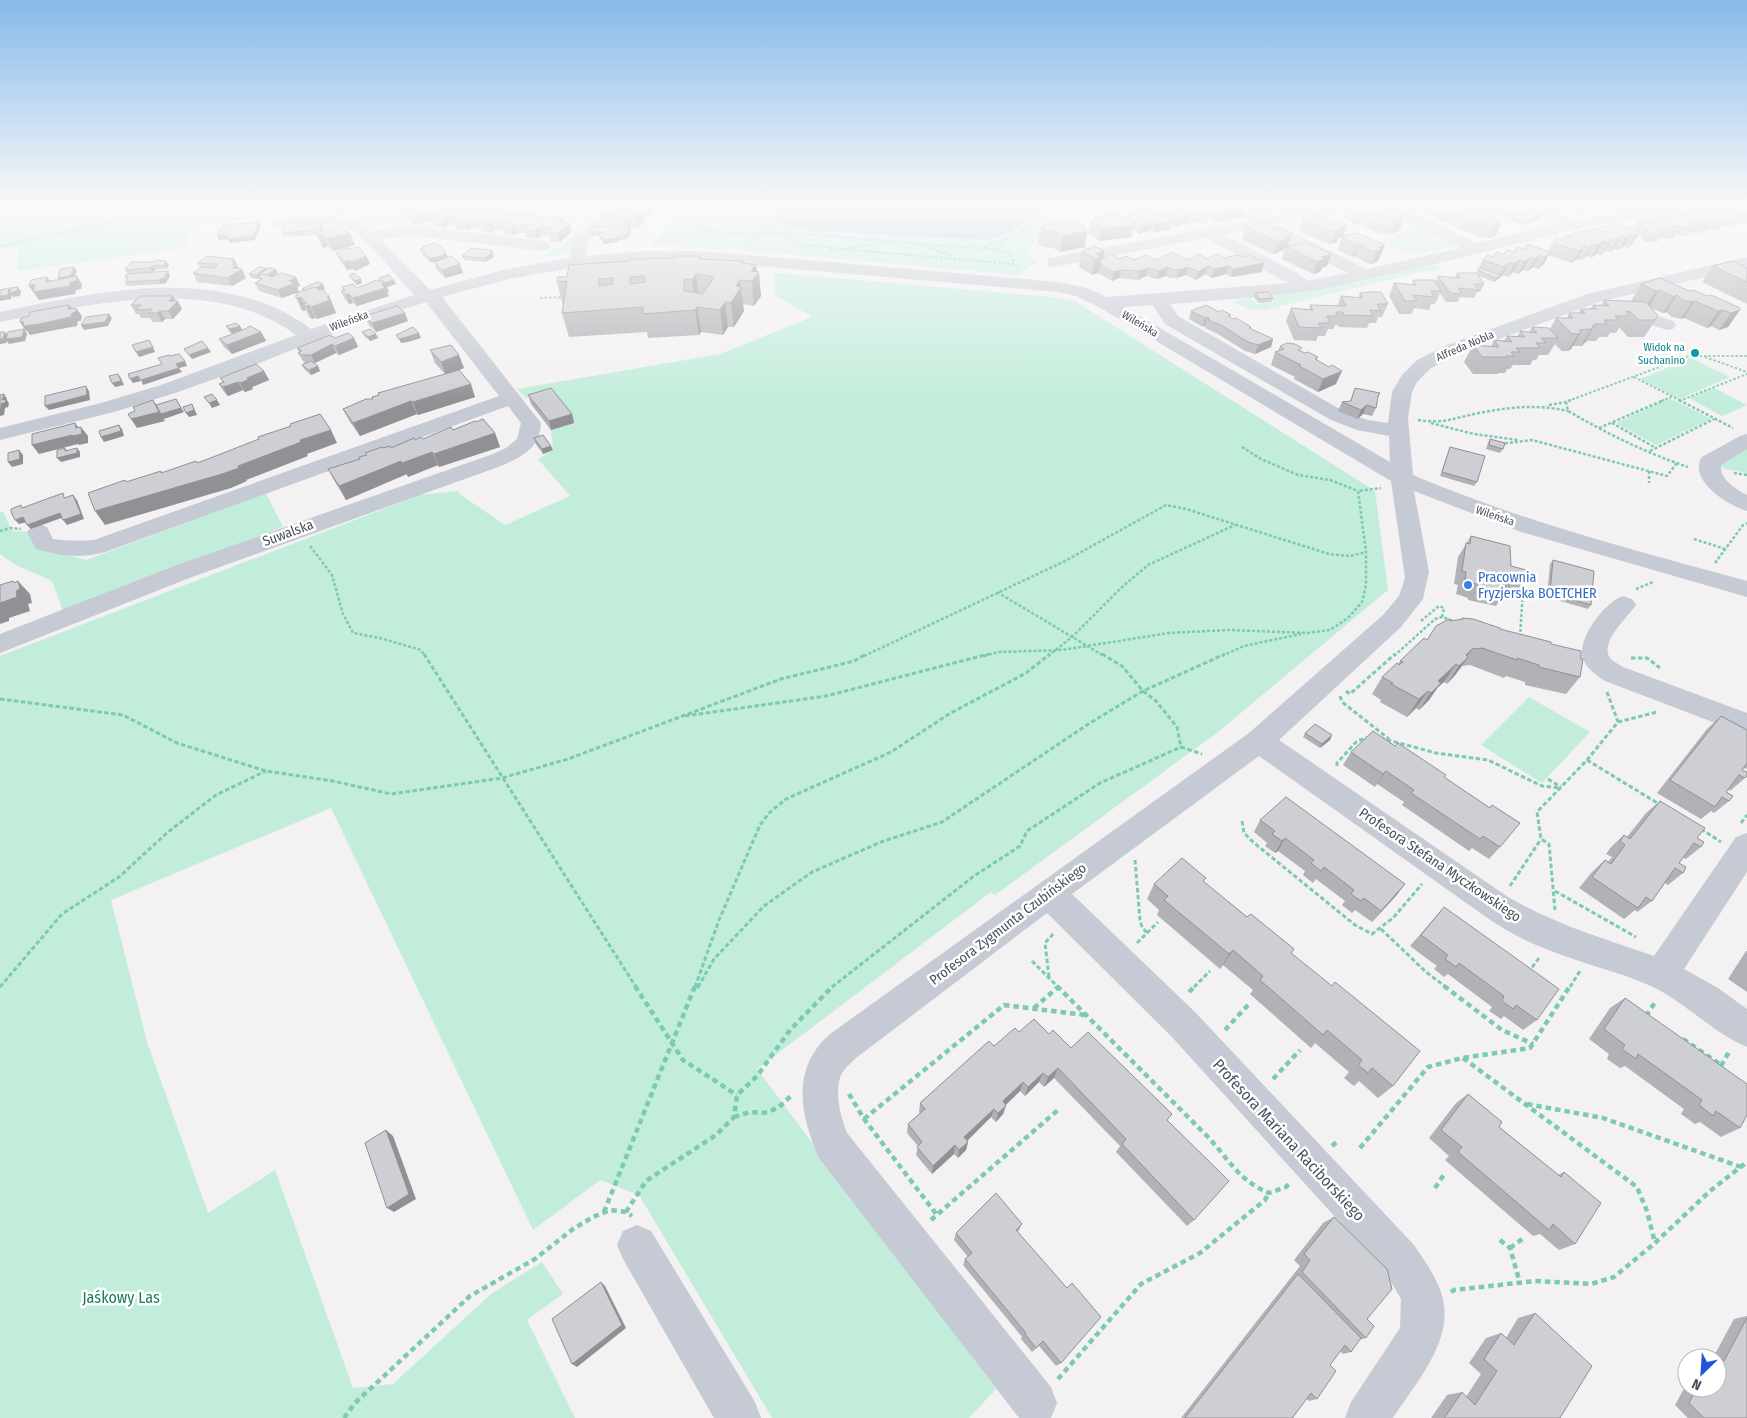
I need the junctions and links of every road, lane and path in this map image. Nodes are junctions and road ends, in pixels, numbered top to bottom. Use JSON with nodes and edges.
{"nodes":[{"id":1,"x":402,"y":272,"type":"edge"},
{"id":2,"x":518,"y":272,"type":"edge"},
{"id":3,"x":845,"y":272,"type":"edge"},
{"id":4,"x":1282,"y":272,"type":"edge"},
{"id":5,"x":1358,"y":272,"type":"edge"},
{"id":6,"x":1376,"y":272,"type":"edge"},
{"id":7,"x":1701,"y":272,"type":"edge"},
{"id":8,"x":1364,"y":275,"type":"junction"},
{"id":9,"x":1303,"y":287,"type":"junction"},
{"id":10,"x":427,"y":296,"type":"junction"},
{"id":11,"x":571,"y":297,"type":"edge"},
{"id":12,"x":540,"y":298,"type":"dead end"},
{"id":13,"x":1594,"y":298,"type":"junction"},
{"id":14,"x":1158,"y":299,"type":"junction"},
{"id":15,"x":1104,"y":303,"type":"junction"},
{"id":16,"x":0,"y":316,"type":"edge"},
{"id":17,"x":1667,"y":325,"type":"dead end"},
{"id":18,"x":309,"y":336,"type":"junction"},
{"id":19,"x":1702,"y":356,"type":"junction"},
{"id":20,"x":1747,"y":356,"type":"edge"},
{"id":21,"x":1747,"y":373,"type":"edge"},
{"id":22,"x":1634,"y":377,"type":"junction"},
{"id":23,"x":1671,"y":397,"type":"junction"},
{"id":24,"x":512,"y":398,"type":"junction"},
{"id":25,"x":1679,"y":401,"type":"junction"},
{"id":26,"x":1566,"y":402,"type":"junction"},
{"id":27,"x":1543,"y":406,"type":"junction"},
{"id":28,"x":1568,"y":411,"type":"junction"},
{"id":29,"x":1714,"y":419,"type":"junction"},
{"id":30,"x":1424,"y":421,"type":"junction"},
{"id":31,"x":1612,"y":423,"type":"junction"},
{"id":32,"x":1398,"y":424,"type":"junction"},
{"id":33,"x":1599,"y":428,"type":"junction"},
{"id":34,"x":0,"y":434,"type":"edge"},
{"id":35,"x":1743,"y":436,"type":"edge"},
{"id":36,"x":1521,"y":441,"type":"junction"},
{"id":37,"x":1500,"y":444,"type":"edge"},
{"id":38,"x":1242,"y":447,"type":"dead end"},
{"id":39,"x":1656,"y":448,"type":"junction"},
{"id":40,"x":1649,"y":452,"type":"junction"},
{"id":41,"x":1677,"y":463,"type":"junction"},
{"id":42,"x":1708,"y":469,"type":"junction"},
{"id":43,"x":1650,"y":471,"type":"junction"},
{"id":44,"x":1747,"y":475,"type":"edge"},
{"id":45,"x":1395,"y":482,"type":"junction"},
{"id":46,"x":1649,"y":483,"type":"dead end"},
{"id":47,"x":1358,"y":491,"type":"junction"},
{"id":48,"x":1747,"y":504,"type":"edge"},
{"id":49,"x":1747,"y":523,"type":"edge"},
{"id":50,"x":296,"y":525,"type":"junction"},
{"id":51,"x":1236,"y":525,"type":"junction"},
{"id":52,"x":39,"y":532,"type":"dead end"},
{"id":53,"x":1694,"y":539,"type":"dead end"},
{"id":54,"x":1725,"y":549,"type":"junction"},
{"id":55,"x":1366,"y":552,"type":"junction"},
{"id":56,"x":1713,"y":566,"type":"dead end"},
{"id":57,"x":1660,"y":580,"type":"dead end"},
{"id":58,"x":1523,"y":590,"type":"edge"},
{"id":59,"x":1747,"y":590,"type":"edge"},
{"id":60,"x":996,"y":592,"type":"junction"},
{"id":61,"x":1623,"y":605,"type":"joint"},
{"id":62,"x":1442,"y":617,"type":"junction"},
{"id":63,"x":1423,"y":620,"type":"dead end"},
{"id":64,"x":1459,"y":622,"type":"edge"},
{"id":65,"x":1307,"y":633,"type":"junction"},
{"id":66,"x":1072,"y":637,"type":"junction"},
{"id":67,"x":1520,"y":640,"type":"edge"},
{"id":68,"x":0,"y":644,"type":"edge"},
{"id":69,"x":1086,"y":646,"type":"junction"},
{"id":70,"x":1056,"y":650,"type":"junction"},
{"id":71,"x":1143,"y":690,"type":"junction"},
{"id":72,"x":1338,"y":691,"type":"dead end"},
{"id":73,"x":1352,"y":692,"type":"dead end"},
{"id":74,"x":0,"y":699,"type":"edge"},
{"id":75,"x":1662,"y":700,"type":"junction"},
{"id":76,"x":677,"y":717,"type":"junction"},
{"id":77,"x":1747,"y":724,"type":"edge"},
{"id":78,"x":1390,"y":739,"type":"junction"},
{"id":79,"x":1260,"y":740,"type":"junction"},
{"id":80,"x":1181,"y":747,"type":"junction"},
{"id":81,"x":1587,"y":760,"type":"junction"},
{"id":82,"x":1224,"y":766,"type":"junction"},
{"id":83,"x":1336,"y":769,"type":"dead end"},
{"id":84,"x":266,"y":771,"type":"junction"},
{"id":85,"x":502,"y":778,"type":"junction"},
{"id":86,"x":1548,"y":779,"type":"dead end"},
{"id":87,"x":1561,"y":788,"type":"junction"},
{"id":88,"x":1660,"y":805,"type":"edge"},
{"id":89,"x":1747,"y":815,"type":"edge"},
{"id":90,"x":1242,"y":821,"type":"dead end"},
{"id":91,"x":1693,"y":825,"type":"edge"},
{"id":92,"x":1541,"y":839,"type":"junction"},
{"id":93,"x":1738,"y":848,"type":"edge"},
{"id":94,"x":1133,"y":850,"type":"dead end"},
{"id":95,"x":1424,"y":880,"type":"dead end"},
{"id":96,"x":1554,"y":890,"type":"junction"},
{"id":97,"x":1049,"y":893,"type":"junction"},
{"id":98,"x":1497,"y":906,"type":"junction"},
{"id":99,"x":1158,"y":922,"type":"dead end"},
{"id":100,"x":1381,"y":929,"type":"junction"},
{"id":101,"x":1148,"y":933,"type":"junction"},
{"id":102,"x":1053,"y":934,"type":"dead end"},
{"id":103,"x":1556,"y":938,"type":"junction"},
{"id":104,"x":1643,"y":941,"type":"dead end"},
{"id":105,"x":1136,"y":945,"type":"dead end"},
{"id":106,"x":1590,"y":950,"type":"junction"},
{"id":107,"x":1032,"y":962,"type":"dead end"},
{"id":108,"x":1210,"y":971,"type":"dead end"},
{"id":109,"x":1661,"y":974,"type":"junction"},
{"id":110,"x":1049,"y":978,"type":"junction"},
{"id":111,"x":2,"y":984,"type":"edge"},
{"id":112,"x":1058,"y":987,"type":"junction"},
{"id":113,"x":692,"y":995,"type":"junction"},
{"id":114,"x":1183,"y":998,"type":"dead end"},
{"id":115,"x":1248,"y":1005,"type":"dead end"},
{"id":116,"x":1034,"y":1009,"type":"junction"},
{"id":117,"x":1650,"y":1009,"type":"dead end"},
{"id":118,"x":1647,"y":1014,"type":"junction"},
{"id":119,"x":1086,"y":1015,"type":"junction"},
{"id":120,"x":1655,"y":1019,"type":"edge"},
{"id":121,"x":1644,"y":1020,"type":"edge"},
{"id":122,"x":1222,"y":1033,"type":"dead end"},
{"id":123,"x":1677,"y":1034,"type":"edge"},
{"id":124,"x":1738,"y":1041,"type":"edge"},
{"id":125,"x":673,"y":1043,"type":"junction"},
{"id":126,"x":1533,"y":1044,"type":"junction"},
{"id":127,"x":1300,"y":1050,"type":"dead end"},
{"id":128,"x":1462,"y":1058,"type":"junction"},
{"id":129,"x":1721,"y":1065,"type":"junction"},
{"id":130,"x":1718,"y":1072,"type":"edge"},
{"id":131,"x":825,"y":1074,"type":"junction"},
{"id":132,"x":1273,"y":1079,"type":"dead end"},
{"id":133,"x":737,"y":1095,"type":"junction"},
{"id":134,"x":1524,"y":1103,"type":"junction"},
{"id":135,"x":1058,"y":1110,"type":"dead end"},
{"id":136,"x":734,"y":1117,"type":"junction"},
{"id":137,"x":864,"y":1119,"type":"junction"},
{"id":138,"x":1360,"y":1148,"type":"dead end"},
{"id":139,"x":1747,"y":1162,"type":"edge"},
{"id":140,"x":1741,"y":1167,"type":"junction"},
{"id":141,"x":1445,"y":1173,"type":"dead end"},
{"id":142,"x":1293,"y":1180,"type":"dead end"},
{"id":143,"x":1435,"y":1188,"type":"dead end"},
{"id":144,"x":1269,"y":1193,"type":"junction"},
{"id":145,"x":604,"y":1212,"type":"junction"},
{"id":146,"x":937,"y":1215,"type":"junction"},
{"id":147,"x":632,"y":1228,"type":"junction"},
{"id":148,"x":1525,"y":1237,"type":"dead end"},
{"id":149,"x":1500,"y":1240,"type":"dead end"},
{"id":150,"x":908,"y":1241,"type":"junction"},
{"id":151,"x":1655,"y":1243,"type":"junction"},
{"id":152,"x":1510,"y":1248,"type":"junction"},
{"id":153,"x":1520,"y":1283,"type":"junction"},
{"id":154,"x":1423,"y":1314,"type":"junction"},
{"id":155,"x":1035,"y":1403,"type":"joint"},
{"id":156,"x":344,"y":1418,"type":"edge"},
{"id":157,"x":739,"y":1418,"type":"edge"},
{"id":158,"x":1367,"y":1418,"type":"edge"}],
"edges":[{"from":1,"to":10,"type":"street","name":"Suwalska"},
{"from":2,"to":10,"type":"street","name":"Wileńska"},
{"from":3,"to":15,"type":"street","name":"Wileńska"},
{"from":4,"to":9,"type":"street"},
{"from":5,"to":8,"type":"street"},
{"from":6,"to":8,"type":"street"},
{"from":7,"to":13,"type":"street","name":"Alfreda Nobla"},
{"from":8,"to":9,"type":"street"},
{"from":9,"to":14,"type":"street"},
{"from":10,"to":18,"type":"street","name":"Wileńska"},
{"from":10,"to":24,"type":"street","name":"Suwalska"},
{"from":11,"to":12,"type":"path"},
{"from":13,"to":17,"type":"street"},
{"from":13,"to":32,"type":"street","name":"Alfreda Nobla"},
{"from":14,"to":15,"type":"street"},
{"from":14,"to":32,"type":"street","name":"Wileńska"},
{"from":15,"to":45,"type":"street","name":"Wileńska"},
{"from":16,"to":18,"type":"street"},
{"from":18,"to":34,"type":"street","name":"Wileńska"},
{"from":19,"to":20,"type":"path"},
{"from":19,"to":21,"type":"path"},
{"from":19,"to":22,"type":"path"},
{"from":21,"to":25,"type":"path"},
{"from":22,"to":23,"type":"path"},
{"from":22,"to":26,"type":"path"},
{"from":23,"to":25,"type":"path"},
{"from":23,"to":31,"type":"path"},
{"from":24,"to":50,"type":"street","name":"Suwalska"},
{"from":24,"to":52,"type":"street"},
{"from":25,"to":29,"type":"path"},
{"from":26,"to":27,"type":"path"},
{"from":26,"to":28,"type":"path"},
{"from":27,"to":28,"type":"path"},
{"from":27,"to":30,"type":"path"},
{"from":28,"to":33,"type":"path"},
{"from":29,"to":35,"type":"path"},
{"from":29,"to":39,"type":"path"},
{"from":30,"to":32,"type":"path"},
{"from":30,"to":36,"type":"path"},
{"from":31,"to":33,"type":"path"},
{"from":31,"to":39,"type":"path"},
{"from":32,"to":45,"type":"street","name":"Alfreda Nobla"},
{"from":33,"to":40,"type":"path"},
{"from":35,"to":42,"type":"street"},
{"from":36,"to":37,"type":"path"},
{"from":36,"to":43,"type":"path"},
{"from":38,"to":47,"type":"path"},
{"from":39,"to":40,"type":"path"},
{"from":40,"to":41,"type":"path"},
{"from":41,"to":42,"type":"path"},
{"from":41,"to":43,"type":"path"},
{"from":42,"to":44,"type":"path"},
{"from":42,"to":48,"type":"street"},
{"from":43,"to":46,"type":"path"},
{"from":45,"to":47,"type":"path"},
{"from":45,"to":59,"type":"street","name":"Wileńska"},
{"from":45,"to":79,"type":"street","name":"Profesora Zygmunta Czubińskiego"},
{"from":47,"to":55,"type":"path"},
{"from":49,"to":54,"type":"path"},
{"from":50,"to":68,"type":"street","name":"Suwalska"},
{"from":50,"to":85,"type":"path"},
{"from":51,"to":55,"type":"path"},
{"from":51,"to":60,"type":"path"},
{"from":51,"to":66,"type":"path"},
{"from":53,"to":54,"type":"path"},
{"from":54,"to":56,"type":"path"},
{"from":55,"to":65,"type":"path"},
{"from":57,"to":61,"type":"path"},
{"from":58,"to":67,"type":"path"},
{"from":60,"to":66,"type":"path"},
{"from":60,"to":76,"type":"path"},
{"from":61,"to":75,"type":"street"},
{"from":62,"to":63,"type":"path"},
{"from":62,"to":64,"type":"path"},
{"from":62,"to":73,"type":"path"},
{"from":65,"to":69,"type":"path"},
{"from":65,"to":71,"type":"path"},
{"from":66,"to":69,"type":"path"},
{"from":66,"to":70,"type":"path"},
{"from":69,"to":70,"type":"path"},
{"from":69,"to":71,"type":"path"},
{"from":70,"to":76,"type":"path"},
{"from":70,"to":113,"type":"path"},
{"from":71,"to":80,"type":"path"},
{"from":71,"to":113,"type":"path"},
{"from":72,"to":78,"type":"path"},
{"from":74,"to":84,"type":"path"},
{"from":75,"to":77,"type":"street"},
{"from":75,"to":81,"type":"path"},
{"from":76,"to":85,"type":"path"},
{"from":78,"to":83,"type":"path"},
{"from":78,"to":87,"type":"path"},
{"from":79,"to":82,"type":"street","name":"Profesora Zygmunta Czubińskiego"},
{"from":79,"to":98,"type":"street","name":"Profesora Stefana Myczkowskiego"},
{"from":80,"to":82,"type":"path"},
{"from":80,"to":133,"type":"path"},
{"from":81,"to":87,"type":"path"},
{"from":81,"to":88,"type":"path"},
{"from":82,"to":97,"type":"street","name":"Profesora Zygmunta Czubińskiego"},
{"from":84,"to":85,"type":"path"},
{"from":84,"to":111,"type":"path"},
{"from":85,"to":125,"type":"path"},
{"from":86,"to":87,"type":"path"},
{"from":87,"to":92,"type":"path"},
{"from":89,"to":93,"type":"path"},
{"from":90,"to":100,"type":"path"},
{"from":91,"to":93,"type":"path"},
{"from":92,"to":96,"type":"path"},
{"from":92,"to":98,"type":"path"},
{"from":93,"to":109,"type":"street"},
{"from":94,"to":101,"type":"path"},
{"from":95,"to":100,"type":"path"},
{"from":96,"to":103,"type":"path"},
{"from":96,"to":104,"type":"path"},
{"from":97,"to":131,"type":"street","name":"Profesora Zygmunta Czubińskiego"},
{"from":97,"to":154,"type":"street","name":"Profesora Mariana Raciborskiego"},
{"from":98,"to":103,"type":"street","name":"Profesora Stefana Myczkowskiego"},
{"from":99,"to":101,"type":"path"},
{"from":100,"to":126,"type":"path"},
{"from":101,"to":105,"type":"path"},
{"from":102,"to":110,"type":"path"},
{"from":103,"to":106,"type":"street","name":"Profesora Stefana Myczkowskiego"},
{"from":106,"to":109,"type":"street","name":"Profesora Stefana Myczkowskiego"},
{"from":106,"to":126,"type":"path"},
{"from":107,"to":110,"type":"path"},
{"from":108,"to":114,"type":"path"},
{"from":109,"to":124,"type":"street","name":"Profesora Stefana Myczkowskiego"},
{"from":110,"to":112,"type":"path"},
{"from":112,"to":116,"type":"path"},
{"from":112,"to":119,"type":"path"},
{"from":113,"to":125,"type":"path"},
{"from":115,"to":122,"type":"path"},
{"from":116,"to":119,"type":"path"},
{"from":116,"to":137,"type":"path"},
{"from":117,"to":118,"type":"path"},
{"from":118,"to":120,"type":"path"},
{"from":118,"to":121,"type":"path"},
{"from":119,"to":144,"type":"path"},
{"from":123,"to":129,"type":"path"},
{"from":124,"to":129,"type":"path"},
{"from":125,"to":133,"type":"path"},
{"from":125,"to":145,"type":"path"},
{"from":126,"to":128,"type":"path"},
{"from":127,"to":132,"type":"path"},
{"from":128,"to":134,"type":"path"},
{"from":128,"to":138,"type":"path"},
{"from":129,"to":130,"type":"path"},
{"from":131,"to":136,"type":"path"},
{"from":131,"to":137,"type":"path"},
{"from":131,"to":150,"type":"street"},
{"from":133,"to":136,"type":"path"},
{"from":134,"to":140,"type":"path"},
{"from":134,"to":151,"type":"path"},
{"from":135,"to":146,"type":"path"},
{"from":136,"to":147,"type":"path"},
{"from":137,"to":146,"type":"path"},
{"from":139,"to":140,"type":"path"},
{"from":140,"to":151,"type":"path"},
{"from":141,"to":143,"type":"path"},
{"from":142,"to":144,"type":"path"},
{"from":144,"to":155,"type":"path"},
{"from":145,"to":147,"type":"path"},
{"from":145,"to":156,"type":"path"},
{"from":146,"to":150,"type":"path"},
{"from":147,"to":157,"type":"street"},
{"from":148,"to":152,"type":"path"},
{"from":149,"to":152,"type":"path"},
{"from":150,"to":155,"type":"street"},
{"from":151,"to":153,"type":"path"},
{"from":152,"to":153,"type":"path"},
{"from":153,"to":154,"type":"path"},
{"from":154,"to":158,"type":"street","name":"Profesora Mariana Raciborskiego"}]}
